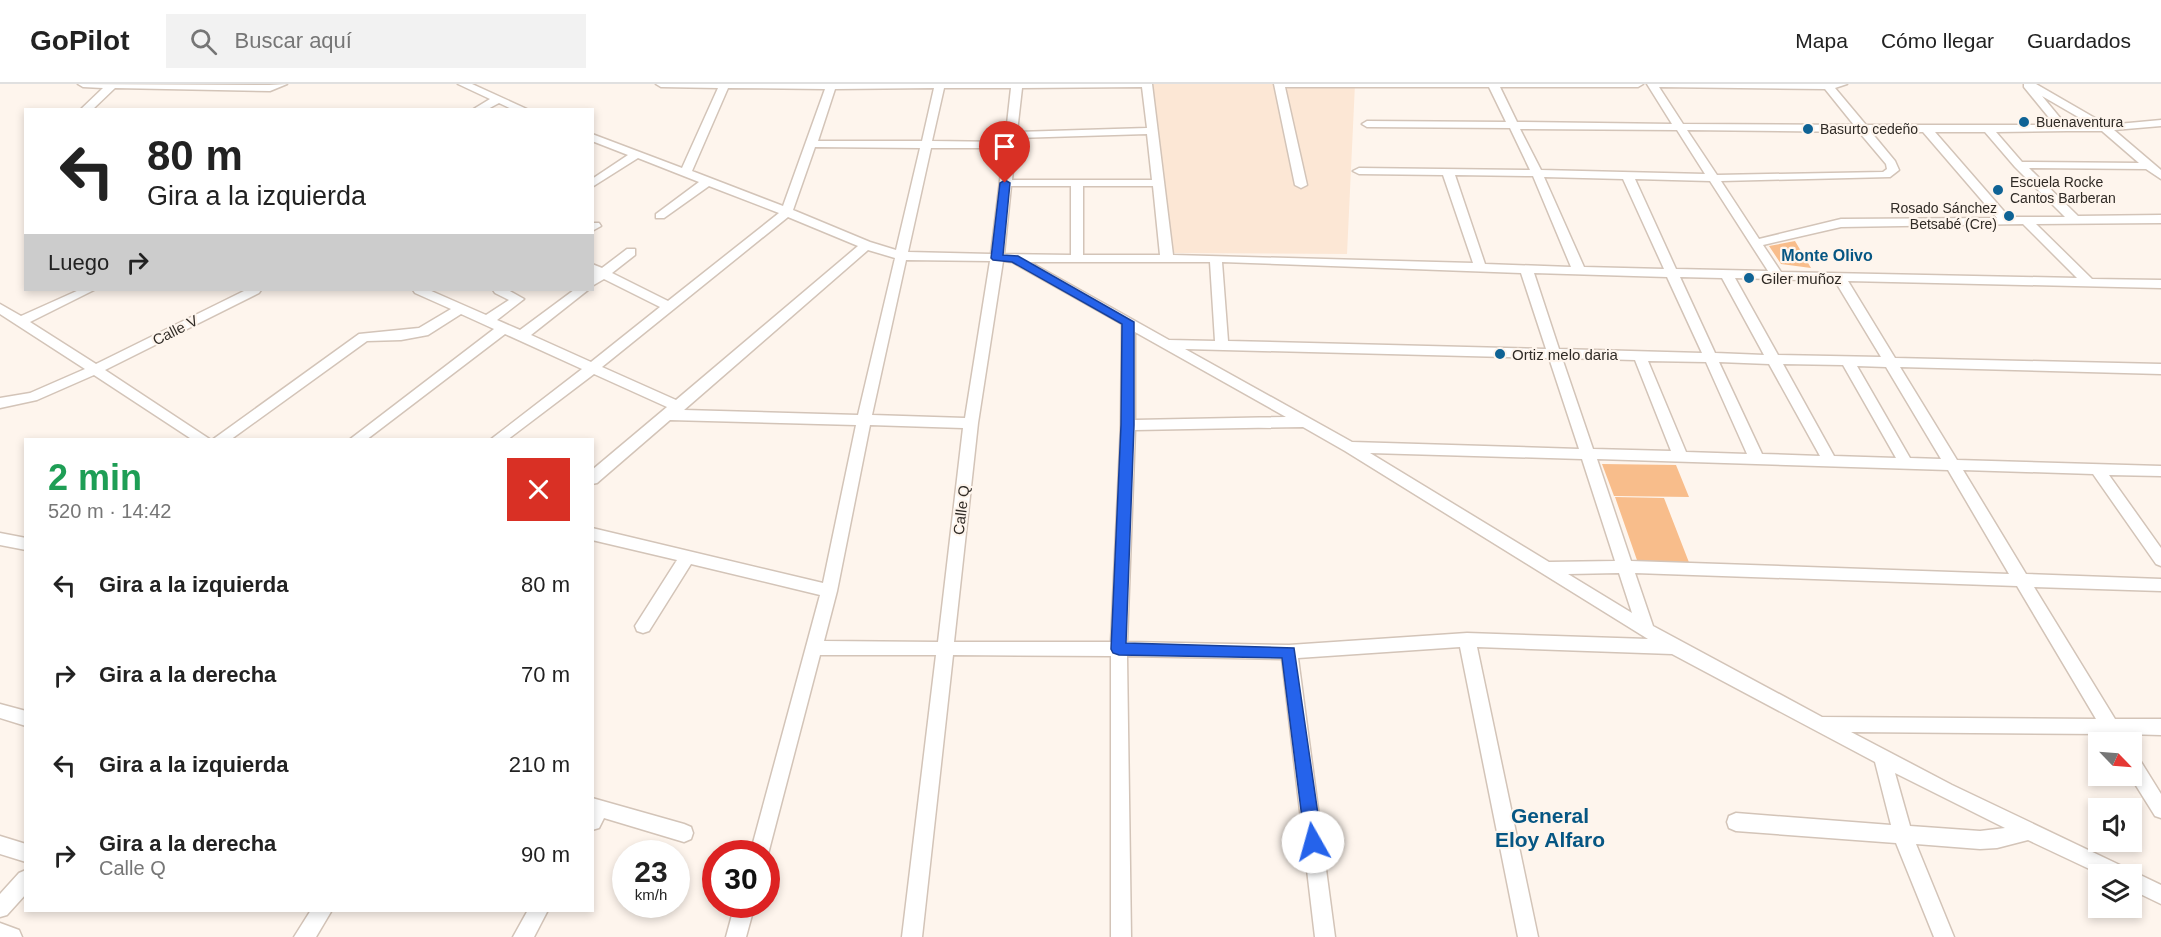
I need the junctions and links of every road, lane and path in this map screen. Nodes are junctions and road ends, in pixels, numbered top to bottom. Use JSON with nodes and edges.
{"nodes":[{"id":1,"x":83,"y":84,"type":"edge"},
{"id":2,"x":282,"y":84,"type":"edge"},
{"id":3,"x":463,"y":84,"type":"edge"},
{"id":4,"x":661,"y":84,"type":"edge"},
{"id":5,"x":725,"y":84,"type":"edge"},
{"id":6,"x":1147,"y":84,"type":"edge"},
{"id":7,"x":1279,"y":84,"type":"edge"},
{"id":8,"x":1493,"y":84,"type":"edge"},
{"id":9,"x":1638,"y":84,"type":"edge"},
{"id":10,"x":1654,"y":84,"type":"edge"},
{"id":11,"x":1842,"y":84,"type":"edge"},
{"id":12,"x":2028,"y":84,"type":"edge"},
{"id":13,"x":112,"y":85,"type":"edge"},
{"id":14,"x":832,"y":85,"type":"edge"},
{"id":15,"x":940,"y":85,"type":"edge"},
{"id":16,"x":1017,"y":85,"type":"edge"},
{"id":17,"x":1827,"y":85,"type":"edge"},
{"id":18,"x":500,"y":99,"type":"junction"},
{"id":19,"x":87,"y":108,"type":"edge"},
{"id":20,"x":481,"y":108,"type":"edge"},
{"id":21,"x":520,"y":108,"type":"edge"},
{"id":22,"x":2161,"y":123,"type":"edge"},
{"id":23,"x":1367,"y":124,"type":"dead end"},
{"id":24,"x":1514,"y":126,"type":"junction"},
{"id":25,"x":1680,"y":126,"type":"junction"},
{"id":26,"x":1864,"y":128,"type":"junction"},
{"id":27,"x":1987,"y":128,"type":"junction"},
{"id":28,"x":2105,"y":128,"type":"junction"},
{"id":29,"x":1926,"y":129,"type":"junction"},
{"id":30,"x":2064,"y":129,"type":"junction"},
{"id":31,"x":1151,"y":131,"type":"junction"},
{"id":32,"x":594,"y":138,"type":"edge"},
{"id":33,"x":1011,"y":140,"type":"junction"},
{"id":34,"x":812,"y":144,"type":"junction"},
{"id":35,"x":926,"y":144,"type":"junction"},
{"id":36,"x":637,"y":154,"type":"junction"},
{"id":37,"x":2019,"y":165,"type":"junction"},
{"id":38,"x":2155,"y":166,"type":"edge"},
{"id":39,"x":1359,"y":171,"type":"dead end"},
{"id":40,"x":686,"y":172,"type":"junction"},
{"id":41,"x":1448,"y":172,"type":"junction"},
{"id":42,"x":1537,"y":172,"type":"junction"},
{"id":43,"x":1628,"y":175,"type":"junction"},
{"id":44,"x":2161,"y":176,"type":"edge"},
{"id":45,"x":1715,"y":178,"type":"junction"},
{"id":46,"x":708,"y":181,"type":"junction"},
{"id":47,"x":594,"y":183,"type":"edge"},
{"id":48,"x":1005,"y":183,"type":"junction"},
{"id":49,"x":1077,"y":183,"type":"junction"},
{"id":50,"x":1157,"y":183,"type":"junction"},
{"id":51,"x":1301,"y":185,"type":"dead end"},
{"id":52,"x":787,"y":212,"type":"junction"},
{"id":53,"x":660,"y":216,"type":"dead end"},
{"id":54,"x":2161,"y":219,"type":"edge"},
{"id":55,"x":2075,"y":220,"type":"junction"},
{"id":56,"x":2007,"y":222,"type":"junction"},
{"id":57,"x":2028,"y":223,"type":"junction"},
{"id":58,"x":1756,"y":243,"type":"junction"},
{"id":59,"x":866,"y":245,"type":"junction"},
{"id":60,"x":631,"y":252,"type":"dead end"},
{"id":61,"x":902,"y":256,"type":"junction"},
{"id":62,"x":997,"y":258,"type":"junction"},
{"id":63,"x":1014,"y":258,"type":"junction"},
{"id":64,"x":1215,"y":258,"type":"junction"},
{"id":65,"x":1077,"y":259,"type":"junction"},
{"id":66,"x":1167,"y":259,"type":"junction"},
{"id":67,"x":1479,"y":266,"type":"junction"},
{"id":68,"x":1526,"y":269,"type":"junction"},
{"id":69,"x":598,"y":271,"type":"edge"},
{"id":70,"x":1579,"y":271,"type":"junction"},
{"id":71,"x":1671,"y":272,"type":"junction"},
{"id":72,"x":1726,"y":274,"type":"junction"},
{"id":73,"x":1776,"y":274,"type":"junction"},
{"id":74,"x":1838,"y":275,"type":"junction"},
{"id":75,"x":2089,"y":283,"type":"junction"},
{"id":76,"x":2160,"y":285,"type":"edge"},
{"id":77,"x":86,"y":291,"type":"edge"},
{"id":78,"x":253,"y":291,"type":"edge"},
{"id":79,"x":421,"y":291,"type":"edge"},
{"id":80,"x":501,"y":291,"type":"edge"},
{"id":81,"x":581,"y":291,"type":"edge"},
{"id":82,"x":669,"y":307,"type":"junction"},
{"id":83,"x":0,"y":308,"type":"edge"},
{"id":84,"x":460,"y":309,"type":"junction"},
{"id":85,"x":21,"y":321,"type":"junction"},
{"id":86,"x":487,"y":321,"type":"junction"},
{"id":87,"x":1128,"y":322,"type":"junction"},
{"id":88,"x":503,"y":329,"type":"junction"},
{"id":89,"x":520,"y":337,"type":"junction"},
{"id":90,"x":1166,"y":344,"type":"junction"},
{"id":91,"x":1222,"y":345,"type":"junction"},
{"id":92,"x":1556,"y":354,"type":"junction"},
{"id":93,"x":1640,"y":357,"type":"junction"},
{"id":94,"x":1711,"y":359,"type":"junction"},
{"id":95,"x":1773,"y":359,"type":"junction"},
{"id":96,"x":1848,"y":362,"type":"junction"},
{"id":97,"x":1892,"y":364,"type":"junction"},
{"id":98,"x":591,"y":369,"type":"junction"},
{"id":99,"x":2161,"y":369,"type":"edge"},
{"id":100,"x":94,"y":370,"type":"junction"},
{"id":101,"x":0,"y":402,"type":"edge"},
{"id":102,"x":674,"y":411,"type":"junction"},
{"id":103,"x":864,"y":420,"type":"junction"},
{"id":104,"x":1307,"y":422,"type":"junction"},
{"id":105,"x":971,"y":423,"type":"junction"},
{"id":106,"x":1128,"y":425,"type":"junction"},
{"id":107,"x":194,"y":438,"type":"edge"},
{"id":108,"x":222,"y":438,"type":"edge"},
{"id":109,"x":360,"y":438,"type":"edge"},
{"id":110,"x":500,"y":438,"type":"edge"},
{"id":111,"x":1350,"y":447,"type":"junction"},
{"id":112,"x":1588,"y":455,"type":"junction"},
{"id":113,"x":1681,"y":457,"type":"junction"},
{"id":114,"x":1757,"y":459,"type":"junction"},
{"id":115,"x":1830,"y":461,"type":"junction"},
{"id":116,"x":1907,"y":465,"type":"junction"},
{"id":117,"x":1955,"y":466,"type":"junction"},
{"id":118,"x":2098,"y":470,"type":"junction"},
{"id":119,"x":2161,"y":471,"type":"edge"},
{"id":120,"x":594,"y":477,"type":"edge"},
{"id":121,"x":594,"y":536,"type":"edge"},
{"id":122,"x":0,"y":539,"type":"edge"},
{"id":123,"x":24,"y":544,"type":"edge"},
{"id":124,"x":687,"y":557,"type":"junction"},
{"id":125,"x":2161,"y":560,"type":"edge"},
{"id":126,"x":1625,"y":567,"type":"junction"},
{"id":127,"x":1546,"y":568,"type":"junction"},
{"id":128,"x":2021,"y":581,"type":"junction"},
{"id":129,"x":2161,"y":585,"type":"edge"},
{"id":130,"x":829,"y":591,"type":"junction"},
{"id":131,"x":644,"y":626,"type":"dead end"},
{"id":132,"x":1646,"y":630,"type":"junction"},
{"id":133,"x":1467,"y":640,"type":"junction"},
{"id":134,"x":946,"y":647,"type":"junction"},
{"id":135,"x":1674,"y":647,"type":"junction"},
{"id":136,"x":815,"y":648,"type":"junction"},
{"id":137,"x":1119,"y":649,"type":"junction"},
{"id":138,"x":1289,"y":652,"type":"junction"},
{"id":139,"x":0,"y":711,"type":"edge"},
{"id":140,"x":24,"y":717,"type":"edge"},
{"id":141,"x":1819,"y":723,"type":"junction"},
{"id":142,"x":2108,"y":725,"type":"junction"},
{"id":143,"x":2161,"y":727,"type":"edge"},
{"id":144,"x":2113,"y":732,"type":"edge"},
{"id":145,"x":1883,"y":759,"type":"junction"},
{"id":146,"x":2142,"y":779,"type":"edge"},
{"id":147,"x":2161,"y":810,"type":"edge"},
{"id":148,"x":595,"y":812,"type":"edge"},
{"id":149,"x":1736,"y":822,"type":"dead end"},
{"id":150,"x":2028,"y":831,"type":"junction"},
{"id":151,"x":684,"y":833,"type":"dead end"},
{"id":152,"x":1903,"y":834,"type":"junction"},
{"id":153,"x":763,"y":840,"type":"edge"},
{"id":154,"x":0,"y":845,"type":"edge"},
{"id":155,"x":24,"y":852,"type":"edge"},
{"id":156,"x":2098,"y":864,"type":"edge"},
{"id":157,"x":24,"y":881,"type":"edge"},
{"id":158,"x":2142,"y":885,"type":"edge"},
{"id":159,"x":2161,"y":895,"type":"edge"},
{"id":160,"x":0,"y":908,"type":"edge"},
{"id":161,"x":322,"y":912,"type":"edge"},
{"id":162,"x":538,"y":912,"type":"edge"},
{"id":163,"x":741,"y":918,"type":"edge"},
{"id":164,"x":0,"y":933,"type":"edge"},
{"id":165,"x":12,"y":937,"type":"edge"},
{"id":166,"x":304,"y":937,"type":"edge"},
{"id":167,"x":523,"y":937,"type":"edge"},
{"id":168,"x":736,"y":937,"type":"edge"},
{"id":169,"x":912,"y":937,"type":"edge"},
{"id":170,"x":1121,"y":937,"type":"edge"},
{"id":171,"x":1325,"y":937,"type":"edge"},
{"id":172,"x":1528,"y":937,"type":"edge"},
{"id":173,"x":1944,"y":937,"type":"edge"}],
"edges":[{"from":1,"to":13,"type":"street"},
{"from":2,"to":13,"type":"street"},
{"from":3,"to":18,"type":"street"},
{"from":4,"to":5,"type":"street"},
{"from":5,"to":14,"type":"street"},
{"from":5,"to":40,"type":"street"},
{"from":6,"to":16,"type":"street"},
{"from":6,"to":31,"type":"street"},
{"from":7,"to":8,"type":"street"},
{"from":7,"to":51,"type":"street"},
{"from":8,"to":9,"type":"street"},
{"from":8,"to":24,"type":"street"},
{"from":10,"to":17,"type":"street"},
{"from":10,"to":25,"type":"street"},
{"from":11,"to":17,"type":"street"},
{"from":12,"to":28,"type":"street"},
{"from":12,"to":30,"type":"street"},
{"from":13,"to":19,"type":"street"},
{"from":14,"to":15,"type":"street"},
{"from":14,"to":34,"type":"street"},
{"from":15,"to":16,"type":"street"},
{"from":15,"to":35,"type":"street"},
{"from":16,"to":33,"type":"street","name":"Calle Q"},
{"from":17,"to":26,"type":"street"},
{"from":18,"to":20,"type":"street"},
{"from":18,"to":21,"type":"street"},
{"from":22,"to":28,"type":"street"},
{"from":23,"to":24,"type":"street"},
{"from":24,"to":25,"type":"street"},
{"from":24,"to":42,"type":"street"},
{"from":25,"to":26,"type":"street"},
{"from":25,"to":45,"type":"street"},
{"from":26,"to":29,"type":"street"},
{"from":26,"to":45,"type":"street"},
{"from":27,"to":29,"type":"street"},
{"from":27,"to":30,"type":"street"},
{"from":27,"to":37,"type":"street"},
{"from":28,"to":30,"type":"street"},
{"from":28,"to":38,"type":"street"},
{"from":29,"to":56,"type":"street"},
{"from":31,"to":33,"type":"street"},
{"from":31,"to":50,"type":"street"},
{"from":32,"to":36,"type":"street"},
{"from":33,"to":35,"type":"street"},
{"from":33,"to":48,"type":"street","name":"Calle Q"},
{"from":34,"to":35,"type":"street"},
{"from":34,"to":52,"type":"street"},
{"from":35,"to":61,"type":"street"},
{"from":36,"to":40,"type":"street"},
{"from":36,"to":47,"type":"street"},
{"from":37,"to":38,"type":"street"},
{"from":37,"to":55,"type":"street"},
{"from":38,"to":44,"type":"street"},
{"from":39,"to":41,"type":"street"},
{"from":40,"to":46,"type":"street"},
{"from":41,"to":42,"type":"street"},
{"from":41,"to":67,"type":"street"},
{"from":42,"to":43,"type":"street"},
{"from":42,"to":70,"type":"street"},
{"from":43,"to":45,"type":"street"},
{"from":43,"to":71,"type":"street"},
{"from":45,"to":58,"type":"street"},
{"from":46,"to":52,"type":"street"},
{"from":46,"to":53,"type":"street"},
{"from":48,"to":49,"type":"street"},
{"from":48,"to":62,"type":"street","name":"Calle Q"},
{"from":49,"to":50,"type":"street"},
{"from":49,"to":65,"type":"street"},
{"from":50,"to":66,"type":"street"},
{"from":52,"to":59,"type":"street"},
{"from":52,"to":82,"type":"street"},
{"from":54,"to":55,"type":"street"},
{"from":55,"to":57,"type":"street"},
{"from":56,"to":57,"type":"street"},
{"from":56,"to":58,"type":"street"},
{"from":57,"to":75,"type":"street"},
{"from":58,"to":73,"type":"street"},
{"from":59,"to":61,"type":"street"},
{"from":59,"to":102,"type":"street"},
{"from":60,"to":69,"type":"street"},
{"from":61,"to":62,"type":"street"},
{"from":61,"to":103,"type":"street"},
{"from":62,"to":63,"type":"street"},
{"from":62,"to":105,"type":"street","name":"Calle Q"},
{"from":63,"to":65,"type":"street"},
{"from":63,"to":87,"type":"street"},
{"from":64,"to":66,"type":"street"},
{"from":64,"to":67,"type":"street"},
{"from":64,"to":91,"type":"street"},
{"from":65,"to":66,"type":"street"},
{"from":67,"to":68,"type":"street"},
{"from":68,"to":70,"type":"street"},
{"from":68,"to":92,"type":"street"},
{"from":69,"to":82,"type":"street"},
{"from":70,"to":71,"type":"street"},
{"from":71,"to":72,"type":"street"},
{"from":71,"to":94,"type":"street"},
{"from":72,"to":73,"type":"street"},
{"from":72,"to":95,"type":"street"},
{"from":73,"to":74,"type":"street"},
{"from":74,"to":75,"type":"street"},
{"from":74,"to":97,"type":"street"},
{"from":75,"to":76,"type":"street"},
{"from":77,"to":85,"type":"street"},
{"from":78,"to":100,"type":"street","name":"Calle V"},
{"from":79,"to":84,"type":"street"},
{"from":80,"to":86,"type":"street"},
{"from":81,"to":89,"type":"street"},
{"from":82,"to":98,"type":"street"},
{"from":83,"to":85,"type":"street"},
{"from":84,"to":86,"type":"street"},
{"from":84,"to":108,"type":"street"},
{"from":85,"to":100,"type":"street"},
{"from":86,"to":88,"type":"street"},
{"from":87,"to":90,"type":"street"},
{"from":87,"to":106,"type":"street"},
{"from":88,"to":89,"type":"street"},
{"from":88,"to":109,"type":"street"},
{"from":89,"to":98,"type":"street"},
{"from":90,"to":91,"type":"street"},
{"from":90,"to":104,"type":"street"},
{"from":91,"to":92,"type":"street"},
{"from":92,"to":93,"type":"street"},
{"from":92,"to":112,"type":"street"},
{"from":93,"to":94,"type":"street"},
{"from":93,"to":113,"type":"street"},
{"from":94,"to":95,"type":"street"},
{"from":94,"to":114,"type":"street"},
{"from":95,"to":96,"type":"street"},
{"from":95,"to":115,"type":"street"},
{"from":96,"to":97,"type":"street"},
{"from":96,"to":116,"type":"street"},
{"from":97,"to":99,"type":"street"},
{"from":97,"to":117,"type":"street"},
{"from":98,"to":102,"type":"street"},
{"from":98,"to":110,"type":"street"},
{"from":100,"to":101,"type":"street","name":"Calle V"},
{"from":100,"to":107,"type":"street"},
{"from":102,"to":103,"type":"street"},
{"from":102,"to":120,"type":"street"},
{"from":103,"to":105,"type":"street"},
{"from":103,"to":130,"type":"street"},
{"from":104,"to":106,"type":"street"},
{"from":104,"to":111,"type":"street"},
{"from":105,"to":134,"type":"street","name":"Calle Q"},
{"from":106,"to":137,"type":"street"},
{"from":111,"to":112,"type":"street"},
{"from":111,"to":127,"type":"street"},
{"from":112,"to":113,"type":"street"},
{"from":112,"to":126,"type":"street"},
{"from":113,"to":114,"type":"street"},
{"from":114,"to":115,"type":"street"},
{"from":115,"to":116,"type":"street"},
{"from":116,"to":117,"type":"street"},
{"from":117,"to":118,"type":"street"},
{"from":117,"to":128,"type":"street"},
{"from":118,"to":119,"type":"street"},
{"from":118,"to":125,"type":"street"},
{"from":121,"to":124,"type":"street"},
{"from":122,"to":123,"type":"street"},
{"from":124,"to":130,"type":"street"},
{"from":124,"to":131,"type":"street"},
{"from":126,"to":127,"type":"street"},
{"from":126,"to":128,"type":"street"},
{"from":126,"to":132,"type":"street"},
{"from":127,"to":132,"type":"street"},
{"from":128,"to":129,"type":"street"},
{"from":128,"to":142,"type":"street"},
{"from":130,"to":136,"type":"street"},
{"from":132,"to":135,"type":"street"},
{"from":133,"to":135,"type":"street"},
{"from":133,"to":138,"type":"street"},
{"from":133,"to":172,"type":"street"},
{"from":134,"to":136,"type":"street"},
{"from":134,"to":137,"type":"street"},
{"from":134,"to":169,"type":"street","name":"Calle Q"},
{"from":135,"to":141,"type":"street"},
{"from":136,"to":153,"type":"street"},
{"from":137,"to":138,"type":"street"},
{"from":137,"to":170,"type":"street"},
{"from":138,"to":171,"type":"street"},
{"from":139,"to":140,"type":"street"},
{"from":141,"to":142,"type":"street"},
{"from":141,"to":145,"type":"street"},
{"from":142,"to":143,"type":"street"},
{"from":142,"to":144,"type":"street"},
{"from":145,"to":150,"type":"street"},
{"from":145,"to":152,"type":"street"},
{"from":146,"to":147,"type":"street"},
{"from":148,"to":151,"type":"street"},
{"from":149,"to":152,"type":"street"},
{"from":150,"to":152,"type":"street"},
{"from":150,"to":156,"type":"street"},
{"from":152,"to":173,"type":"street"},
{"from":154,"to":155,"type":"street"},
{"from":157,"to":160,"type":"street"},
{"from":158,"to":159,"type":"street"},
{"from":161,"to":166,"type":"street"},
{"from":162,"to":167,"type":"street"},
{"from":163,"to":168,"type":"street"},
{"from":164,"to":165,"type":"street"}]}
